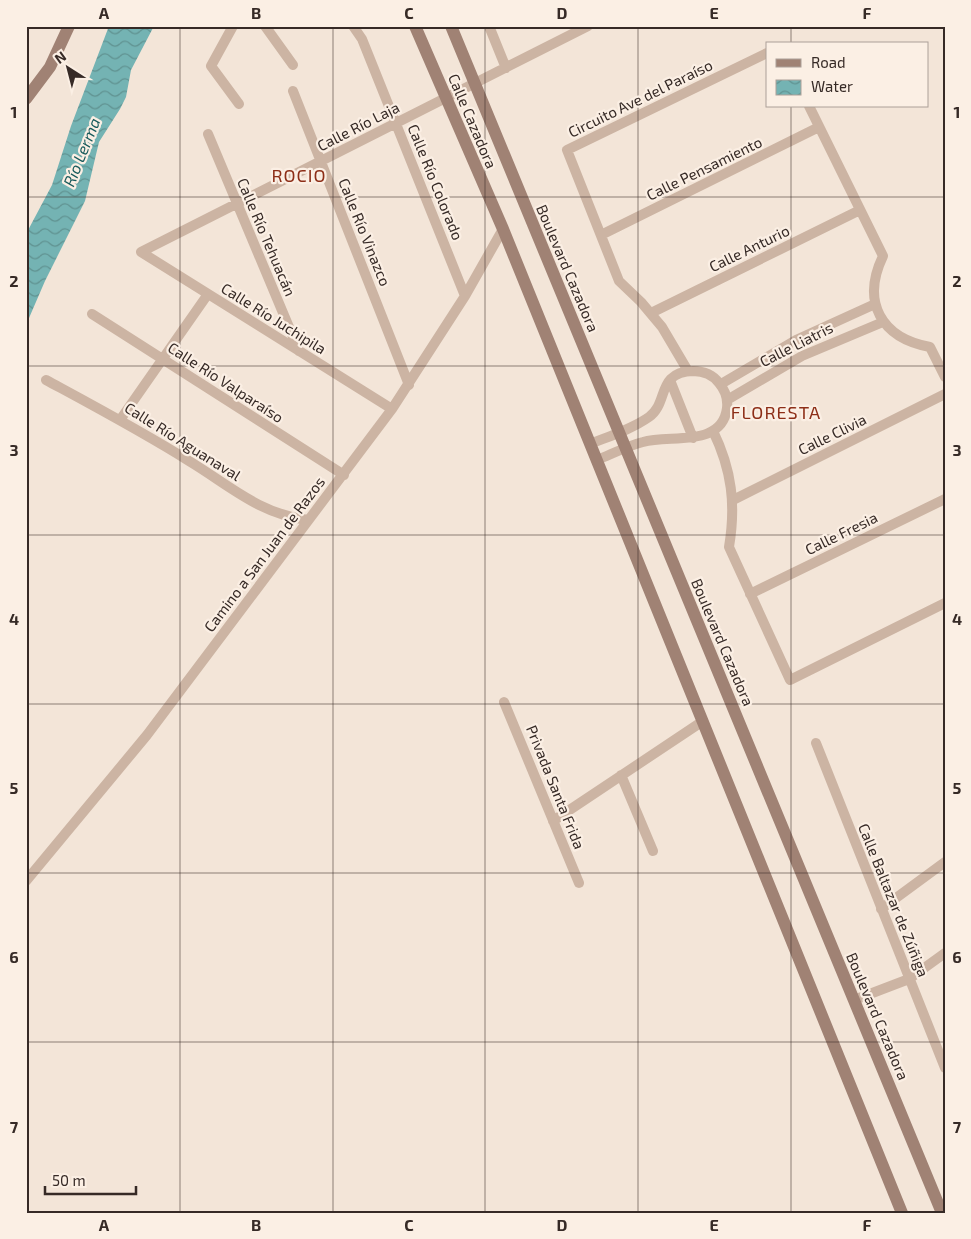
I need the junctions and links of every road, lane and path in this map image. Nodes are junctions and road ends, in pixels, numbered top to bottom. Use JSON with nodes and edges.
{"nodes":[{"id":1,"x":69,"y":26,"type":"edge"},
{"id":2,"x":233,"y":26,"type":"edge"},
{"id":3,"x":265,"y":26,"type":"edge"},
{"id":4,"x":353,"y":26,"type":"edge"},
{"id":5,"x":415,"y":26,"type":"edge"},
{"id":6,"x":451,"y":26,"type":"edge"},
{"id":7,"x":489,"y":26,"type":"edge"},
{"id":8,"x":588,"y":26,"type":"edge"},
{"id":9,"x":766,"y":53,"type":"edge"},
{"id":10,"x":293,"y":65,"type":"dead end"},
{"id":11,"x":506,"y":68,"type":"junction"},
{"id":12,"x":474,"y":84,"type":"junction"},
{"id":13,"x":293,"y":91,"type":"dead end"},
{"id":14,"x":445,"y":98,"type":"junction"},
{"id":15,"x":26,"y":99,"type":"edge"},
{"id":16,"x":239,"y":104,"type":"dead end"},
{"id":17,"x":810,"y":108,"type":"edge"},
{"id":18,"x":396,"y":124,"type":"junction"},
{"id":19,"x":819,"y":127,"type":"junction"},
{"id":20,"x":208,"y":134,"type":"dead end"},
{"id":21,"x":321,"y":161,"type":"junction"},
{"id":22,"x":237,"y":204,"type":"junction"},
{"id":23,"x":860,"y":210,"type":"junction"},
{"id":24,"x":503,"y":229,"type":"junction"},
{"id":25,"x":601,"y":235,"type":"junction"},
{"id":26,"x":141,"y":252,"type":"joint"},
{"id":27,"x":208,"y":294,"type":"junction"},
{"id":28,"x":465,"y":296,"type":"junction"},
{"id":29,"x":875,"y":304,"type":"junction"},
{"id":30,"x":651,"y":313,"type":"junction"},
{"id":31,"x":92,"y":314,"type":"dead end"},
{"id":32,"x":883,"y":322,"type":"junction"},
{"id":33,"x":299,"y":351,"type":"junction"},
{"id":34,"x":163,"y":359,"type":"junction"},
{"id":35,"x":688,"y":371,"type":"junction"},
{"id":36,"x":945,"y":377,"type":"edge"},
{"id":37,"x":46,"y":380,"type":"dead end"},
{"id":38,"x":670,"y":380,"type":"junction"},
{"id":39,"x":721,"y":384,"type":"junction"},
{"id":40,"x":409,"y":385,"type":"junction"},
{"id":41,"x":945,"y":394,"type":"edge"},
{"id":42,"x":727,"y":400,"type":"junction"},
{"id":43,"x":392,"y":409,"type":"junction"},
{"id":44,"x":120,"y":420,"type":"junction"},
{"id":45,"x":619,"y":432,"type":"junction"},
{"id":46,"x":713,"y":432,"type":"junction"},
{"id":47,"x":693,"y":438,"type":"junction"},
{"id":48,"x":590,"y":444,"type":"junction"},
{"id":49,"x":625,"y":448,"type":"junction"},
{"id":50,"x":597,"y":460,"type":"junction"},
{"id":51,"x":344,"y":475,"type":"junction"},
{"id":52,"x":945,"y":499,"type":"edge"},
{"id":53,"x":733,"y":500,"type":"junction"},
{"id":54,"x":308,"y":520,"type":"junction"},
{"id":55,"x":750,"y":594,"type":"junction"},
{"id":56,"x":945,"y":603,"type":"edge"},
{"id":57,"x":504,"y":702,"type":"dead end"},
{"id":58,"x":702,"y":720,"type":"junction"},
{"id":59,"x":816,"y":743,"type":"dead end"},
{"id":60,"x":621,"y":776,"type":"junction"},
{"id":61,"x":554,"y":821,"type":"junction"},
{"id":62,"x":653,"y":851,"type":"dead end"},
{"id":63,"x":945,"y":862,"type":"edge"},
{"id":64,"x":26,"y":881,"type":"edge"},
{"id":65,"x":579,"y":883,"type":"dead end"},
{"id":66,"x":881,"y":909,"type":"junction"},
{"id":67,"x":945,"y":954,"type":"edge"},
{"id":68,"x":909,"y":980,"type":"junction"},
{"id":69,"x":854,"y":1000,"type":"junction"},
{"id":70,"x":942,"y":1050,"type":"edge"},
{"id":71,"x":945,"y":1068,"type":"edge"},
{"id":72,"x":902,"y":1213,"type":"edge"},
{"id":73,"x":942,"y":1213,"type":"edge"}],
"edges":[{"from":1,"to":15,"type":"street"},
{"from":2,"to":16,"type":"street"},
{"from":3,"to":10,"type":"street"},
{"from":4,"to":18,"type":"street","name":"Calle Río Colorado"},
{"from":5,"to":14,"type":"street","name":"Calle Cazadora"},
{"from":6,"to":12,"type":"street","name":"Calle Cazadora"},
{"from":7,"to":11,"type":"street"},
{"from":8,"to":11,"type":"street","name":"Calle Río Laja"},
{"from":9,"to":25,"type":"street","name":"Circuito Ave del Paraíso"},
{"from":11,"to":12,"type":"street","name":"Calle Río Laja"},
{"from":12,"to":14,"type":"street","name":"Calle Río Laja"},
{"from":12,"to":45,"type":"street","name":"Boulevard Cazadora"},
{"from":13,"to":21,"type":"street","name":"Calle Río Vinazco"},
{"from":14,"to":18,"type":"street","name":"Calle Río Laja"},
{"from":14,"to":24,"type":"street","name":"Calle Cazadora"},
{"from":17,"to":19,"type":"street"},
{"from":18,"to":21,"type":"street","name":"Calle Río Laja"},
{"from":18,"to":28,"type":"street","name":"Calle Río Colorado"},
{"from":19,"to":23,"type":"street"},
{"from":19,"to":25,"type":"street","name":"Calle Pensamiento"},
{"from":20,"to":22,"type":"street","name":"Calle Río Tehuacán"},
{"from":21,"to":22,"type":"street","name":"Calle Río Laja"},
{"from":21,"to":40,"type":"street","name":"Calle Río Vinazco"},
{"from":22,"to":26,"type":"street","name":"Calle Río Laja"},
{"from":22,"to":33,"type":"street","name":"Calle Río Tehuacán"},
{"from":23,"to":29,"type":"street"},
{"from":23,"to":30,"type":"street","name":"Calle Anturio"},
{"from":24,"to":28,"type":"street","name":"Camino a San Juan de Razos"},
{"from":24,"to":48,"type":"street"},
{"from":25,"to":30,"type":"street","name":"Circuito Ave del Paraíso"},
{"from":26,"to":27,"type":"street","name":"Calle Río Juchipila"},
{"from":27,"to":33,"type":"street","name":"Calle Río Juchipila"},
{"from":27,"to":34,"type":"street"},
{"from":28,"to":40,"type":"street","name":"Camino a San Juan de Razos"},
{"from":29,"to":32,"type":"street"},
{"from":29,"to":39,"type":"street","name":"Calle Liatris"},
{"from":30,"to":35,"type":"street","name":"Circuito Ave del Paraíso"},
{"from":31,"to":34,"type":"street","name":"Calle Río Valparaíso"},
{"from":32,"to":36,"type":"street"},
{"from":32,"to":42,"type":"street","name":"Calle Liatris"},
{"from":33,"to":43,"type":"street","name":"Calle Río Juchipila"},
{"from":34,"to":44,"type":"street"},
{"from":34,"to":51,"type":"street","name":"Calle Río Valparaíso"},
{"from":35,"to":38,"type":"street"},
{"from":35,"to":39,"type":"street"},
{"from":37,"to":44,"type":"street","name":"Calle Río Aguanaval"},
{"from":38,"to":45,"type":"street"},
{"from":38,"to":47,"type":"street"},
{"from":39,"to":42,"type":"street"},
{"from":40,"to":43,"type":"street","name":"Camino a San Juan de Razos"},
{"from":41,"to":53,"type":"street","name":"Calle Clivia"},
{"from":42,"to":46,"type":"street"},
{"from":43,"to":51,"type":"street","name":"Camino a San Juan de Razos"},
{"from":44,"to":54,"type":"street","name":"Calle Río Aguanaval"},
{"from":45,"to":48,"type":"street"},
{"from":45,"to":49,"type":"street","name":"Boulevard Cazadora"},
{"from":46,"to":47,"type":"street"},
{"from":46,"to":53,"type":"street"},
{"from":47,"to":49,"type":"street"},
{"from":48,"to":50,"type":"street"},
{"from":49,"to":50,"type":"street"},
{"from":49,"to":69,"type":"street","name":"Boulevard Cazadora"},
{"from":50,"to":58,"type":"street"},
{"from":51,"to":54,"type":"street","name":"Camino a San Juan de Razos"},
{"from":52,"to":55,"type":"street","name":"Calle Fresia"},
{"from":53,"to":55,"type":"street"},
{"from":54,"to":64,"type":"street","name":"Camino a San Juan de Razos"},
{"from":55,"to":56,"type":"street"},
{"from":57,"to":61,"type":"street","name":"Privada Santa Frida"},
{"from":58,"to":60,"type":"street"},
{"from":58,"to":72,"type":"street"},
{"from":59,"to":66,"type":"street","name":"Calle Baltazar de Zúñiga"},
{"from":60,"to":61,"type":"street"},
{"from":60,"to":62,"type":"street"},
{"from":61,"to":65,"type":"street","name":"Privada Santa Frida"},
{"from":63,"to":66,"type":"street"},
{"from":66,"to":68,"type":"street","name":"Calle Baltazar de Zúñiga"},
{"from":67,"to":68,"type":"street"},
{"from":68,"to":69,"type":"street"},
{"from":68,"to":70,"type":"street","name":"Calle Baltazar de Zúñiga"},
{"from":69,"to":73,"type":"street","name":"Boulevard Cazadora"},
{"from":70,"to":71,"type":"street","name":"Calle Baltazar de Zúñiga"}]}
